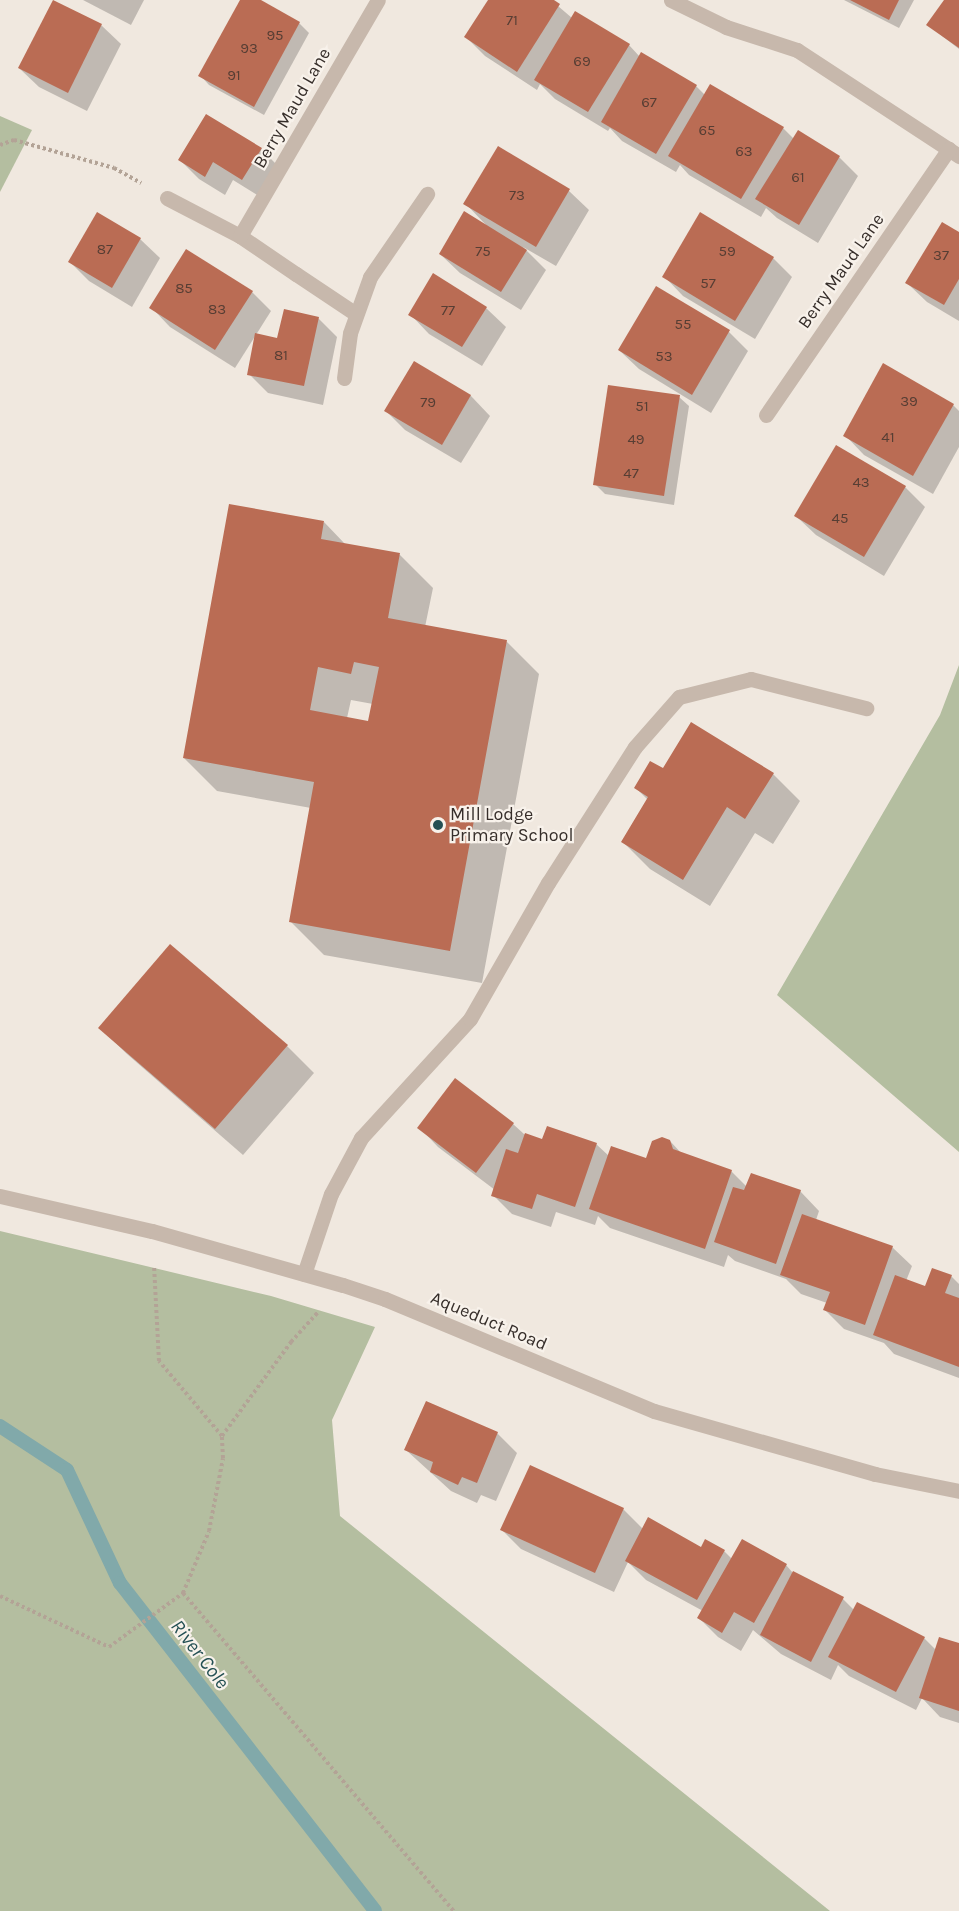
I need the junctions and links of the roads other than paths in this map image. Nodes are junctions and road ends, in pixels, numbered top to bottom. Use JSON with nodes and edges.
{"nodes":[{"id":1,"x":378,"y":0,"type":"edge"},
{"id":2,"x":670,"y":0,"type":"edge"},
{"id":3,"x":954,"y":153,"type":"edge"},
{"id":4,"x":427,"y":194,"type":"dead end"},
{"id":5,"x":167,"y":198,"type":"road end"},
{"id":6,"x":240,"y":236,"type":"junction"},
{"id":7,"x":356,"y":314,"type":"junction"},
{"id":8,"x":344,"y":378,"type":"dead end"},
{"id":9,"x":766,"y":414,"type":"dead end"},
{"id":10,"x":866,"y":708,"type":"dead end"},
{"id":11,"x":0,"y":1196,"type":"edge"},
{"id":12,"x":304,"y":1274,"type":"junction"},
{"id":13,"x":959,"y":1491,"type":"edge"}],
"edges":[{"from":1,"to":6,"type":"street","name":"Berry Maud Lane"},
{"from":2,"to":3,"type":"street","name":"Berry Maud Lane"},
{"from":3,"to":9,"type":"street","name":"Berry Maud Lane"},
{"from":4,"to":7,"type":"street"},
{"from":5,"to":6,"type":"street"},
{"from":6,"to":7,"type":"street"},
{"from":7,"to":8,"type":"street"},
{"from":10,"to":12,"type":"street"},
{"from":11,"to":12,"type":"street","name":"Aqueduct Road"},
{"from":12,"to":13,"type":"street","name":"Aqueduct Road"}]}
